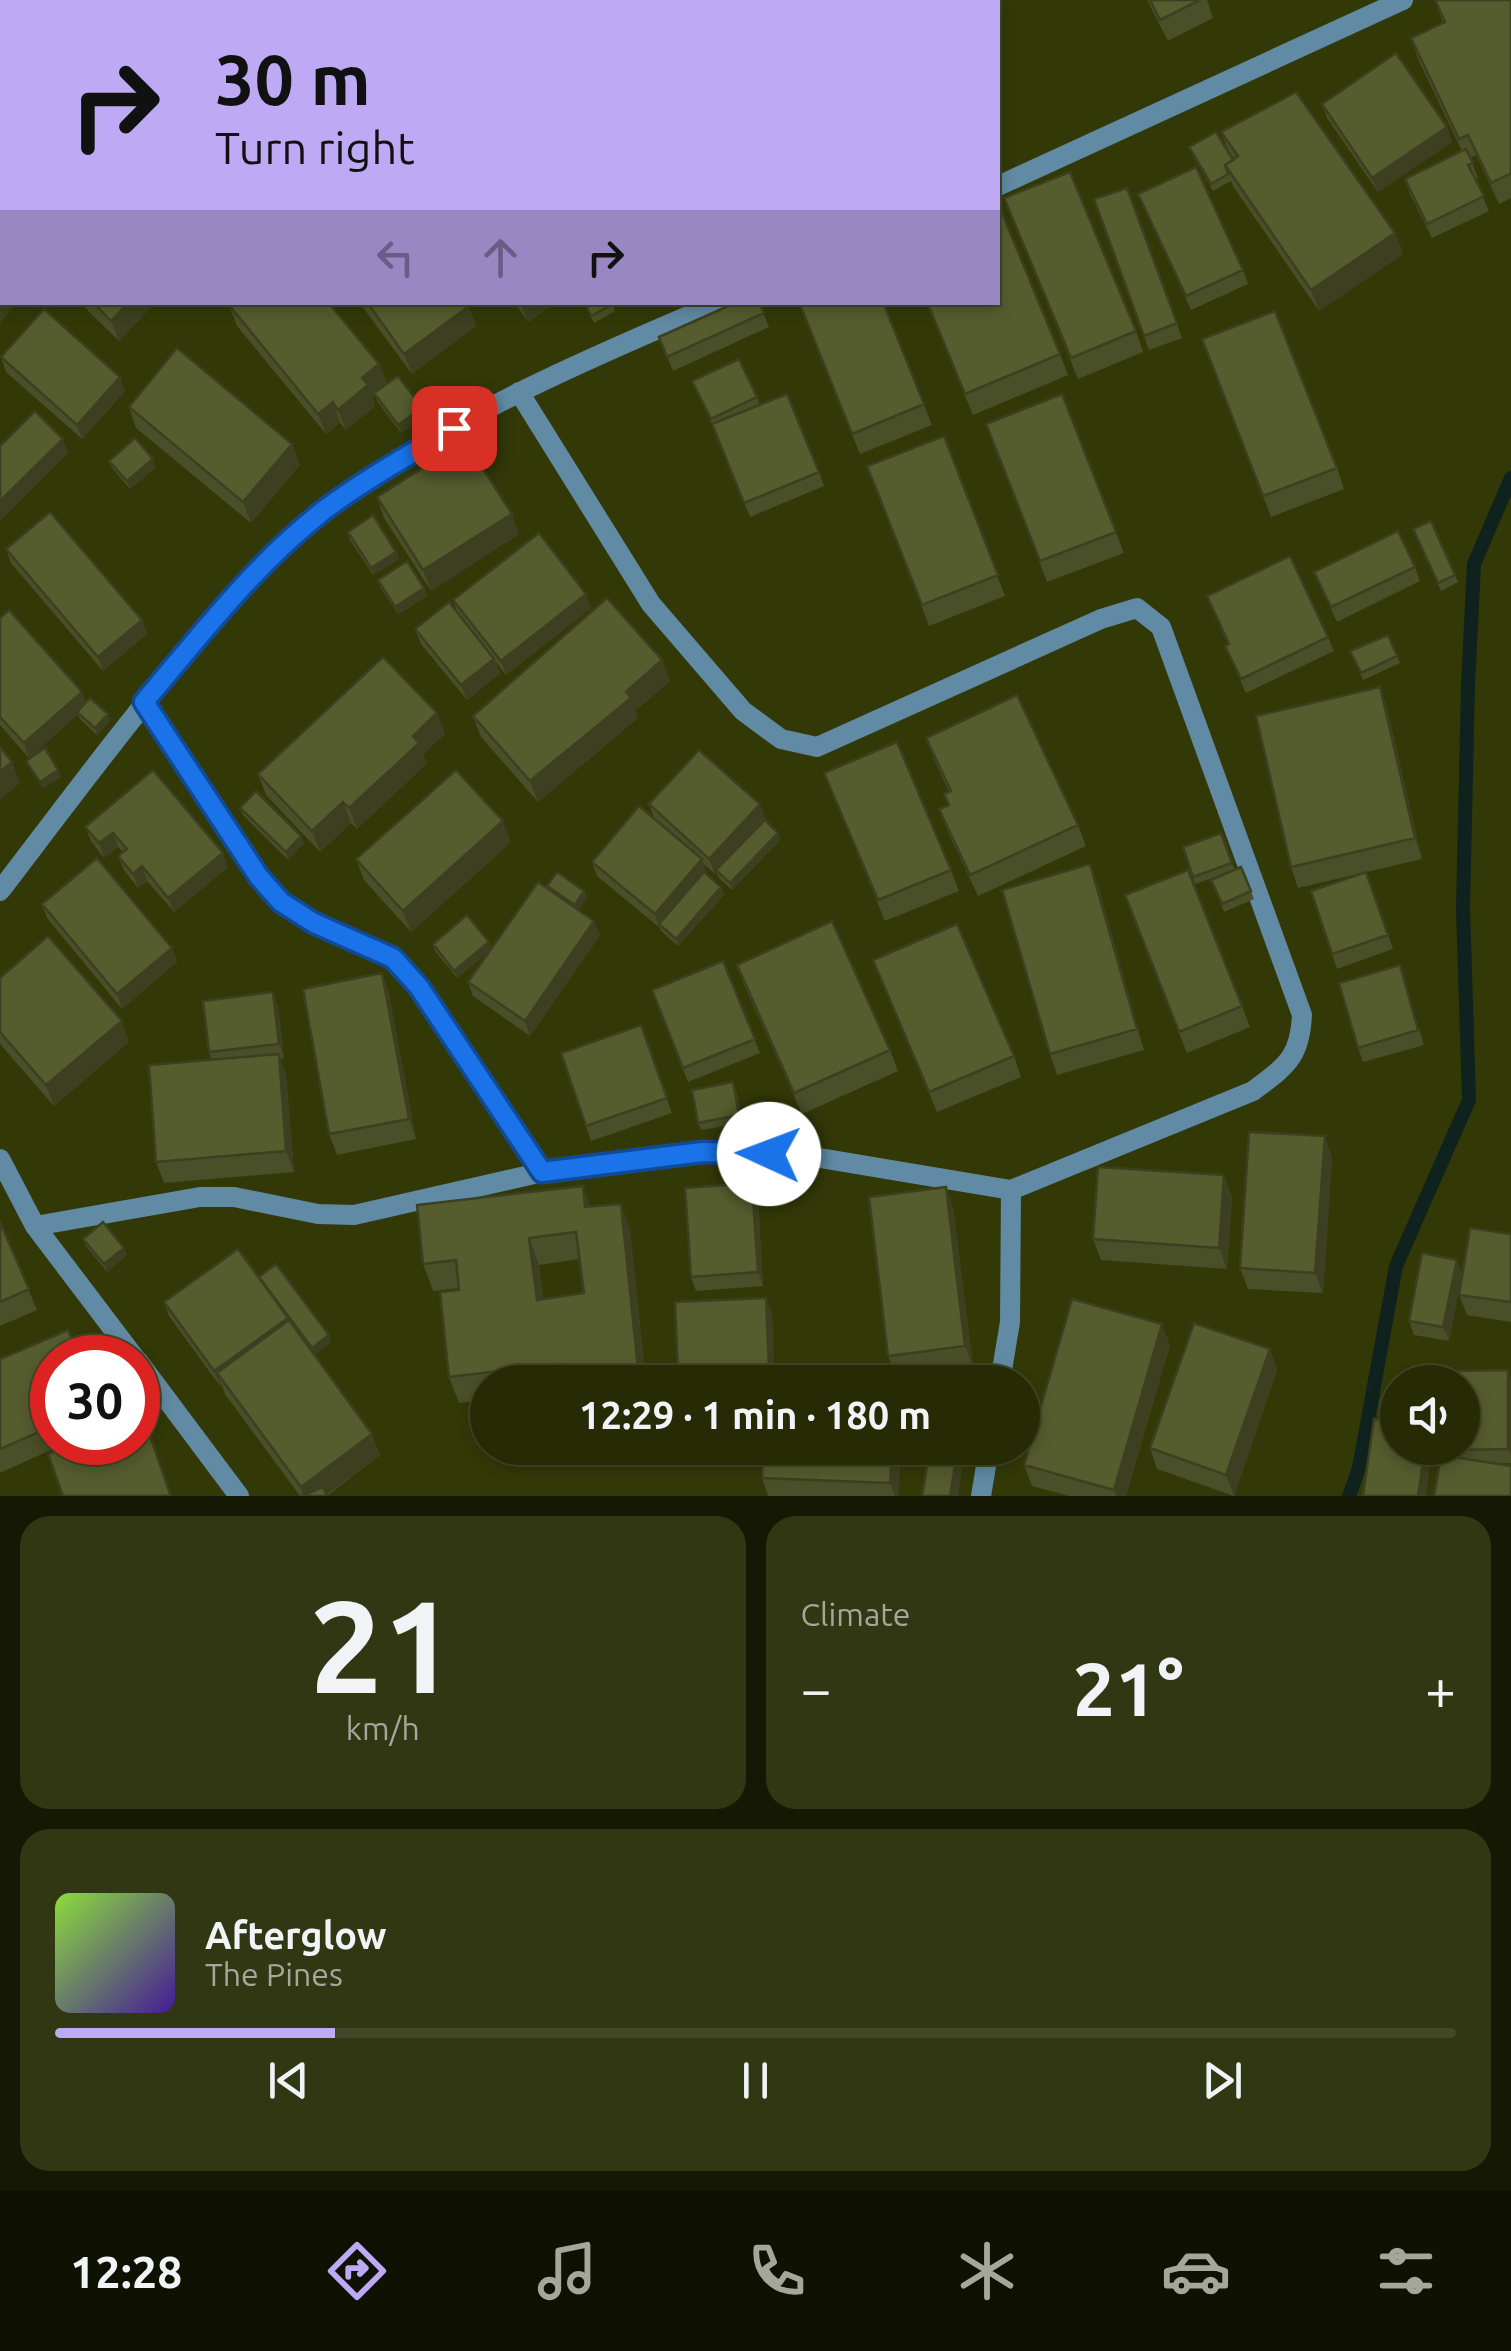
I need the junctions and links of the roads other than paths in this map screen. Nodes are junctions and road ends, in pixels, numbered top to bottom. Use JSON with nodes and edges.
{"nodes":[{"id":1,"x":1403,"y":0,"type":"edge"},
{"id":2,"x":1000,"y":185,"type":"edge"},
{"id":3,"x":714,"y":305,"type":"edge"},
{"id":4,"x":519,"y":392,"type":"junction"},
{"id":5,"x":144,"y":702,"type":"junction"},
{"id":6,"x":0,"y":891,"type":"edge"},
{"id":7,"x":0,"y":1159,"type":"edge"},
{"id":8,"x":542,"y":1172,"type":"junction"},
{"id":9,"x":1010,"y":1190,"type":"junction"},
{"id":10,"x":35,"y":1226,"type":"junction"},
{"id":11,"x":118,"y":1335,"type":"edge"},
{"id":12,"x":1003,"y":1365,"type":"edge"},
{"id":13,"x":160,"y":1391,"type":"edge"},
{"id":14,"x":986,"y":1465,"type":"edge"},
{"id":15,"x":239,"y":1496,"type":"edge"},
{"id":16,"x":980,"y":1496,"type":"edge"}],
"edges":[{"from":1,"to":2,"type":"street"},
{"from":3,"to":4,"type":"street"},
{"from":4,"to":5,"type":"street"},
{"from":4,"to":9,"type":"street"},
{"from":5,"to":6,"type":"street"},
{"from":5,"to":8,"type":"street"},
{"from":7,"to":10,"type":"street"},
{"from":8,"to":9,"type":"street"},
{"from":8,"to":10,"type":"street"},
{"from":9,"to":12,"type":"street"},
{"from":10,"to":11,"type":"street"},
{"from":13,"to":15,"type":"street"},
{"from":14,"to":16,"type":"street"}]}
